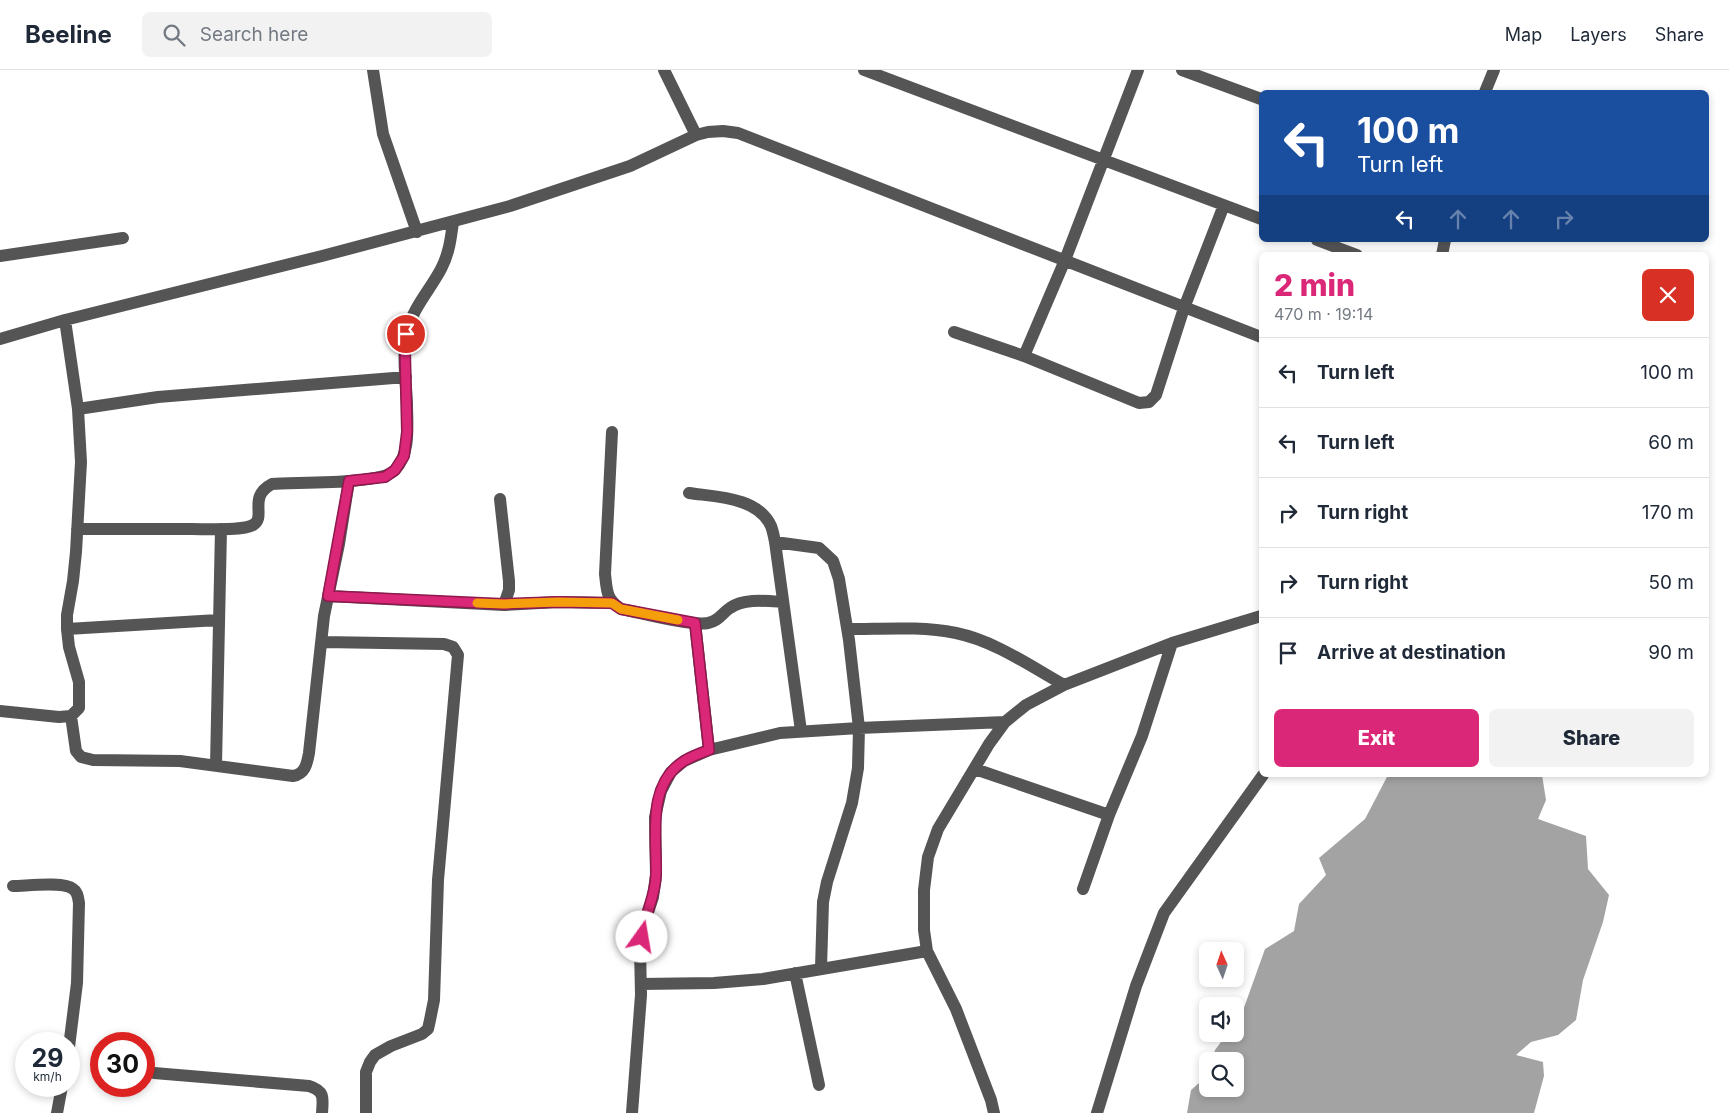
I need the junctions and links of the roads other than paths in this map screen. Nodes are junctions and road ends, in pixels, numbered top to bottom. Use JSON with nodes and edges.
{"nodes":[{"id":1,"x":373,"y":70,"type":"edge"},
{"id":2,"x":664,"y":70,"type":"edge"},
{"id":3,"x":864,"y":70,"type":"edge"},
{"id":4,"x":1138,"y":70,"type":"edge"},
{"id":5,"x":1182,"y":70,"type":"edge"},
{"id":6,"x":1494,"y":70,"type":"edge"},
{"id":7,"x":1486,"y":90,"type":"edge"},
{"id":8,"x":1259,"y":99,"type":"edge"},
{"id":9,"x":696,"y":135,"type":"junction"},
{"id":10,"x":1104,"y":160,"type":"junction"},
{"id":11,"x":1224,"y":205,"type":"junction"},
{"id":12,"x":1259,"y":218,"type":"edge"},
{"id":13,"x":453,"y":222,"type":"junction"},
{"id":14,"x":417,"y":232,"type":"junction"},
{"id":15,"x":123,"y":238,"type":"dead end"},
{"id":16,"x":1323,"y":242,"type":"edge"},
{"id":17,"x":1349,"y":252,"type":"edge"},
{"id":18,"x":0,"y":256,"type":"edge"},
{"id":19,"x":1065,"y":260,"type":"junction"},
{"id":20,"x":1184,"y":308,"type":"junction"},
{"id":21,"x":65,"y":320,"type":"junction"},
{"id":22,"x":954,"y":332,"type":"dead end"},
{"id":23,"x":1259,"y":336,"type":"edge"},
{"id":24,"x":0,"y":339,"type":"edge"},
{"id":25,"x":1024,"y":356,"type":"junction"},
{"id":26,"x":406,"y":377,"type":"junction"},
{"id":27,"x":78,"y":409,"type":"junction"},
{"id":28,"x":612,"y":432,"type":"dead end"},
{"id":29,"x":349,"y":481,"type":"junction"},
{"id":30,"x":689,"y":492,"type":"dead end"},
{"id":31,"x":500,"y":499,"type":"dead end"},
{"id":32,"x":77,"y":529,"type":"junction"},
{"id":33,"x":221,"y":529,"type":"junction"},
{"id":34,"x":776,"y":542,"type":"junction"},
{"id":35,"x":328,"y":596,"type":"junction"},
{"id":36,"x":783,"y":602,"type":"junction"},
{"id":37,"x":612,"y":603,"type":"junction"},
{"id":38,"x":504,"y":604,"type":"junction"},
{"id":39,"x":1259,"y":617,"type":"edge"},
{"id":40,"x":218,"y":620,"type":"junction"},
{"id":41,"x":695,"y":623,"type":"junction"},
{"id":42,"x":67,"y":629,"type":"junction"},
{"id":43,"x":848,"y":629,"type":"junction"},
{"id":44,"x":323,"y":642,"type":"junction"},
{"id":45,"x":1172,"y":643,"type":"junction"},
{"id":46,"x":1064,"y":685,"type":"junction"},
{"id":47,"x":0,"y":711,"type":"edge"},
{"id":48,"x":71,"y":716,"type":"junction"},
{"id":49,"x":1005,"y":722,"type":"junction"},
{"id":50,"x":859,"y":728,"type":"junction"},
{"id":51,"x":801,"y":731,"type":"junction"},
{"id":52,"x":709,"y":750,"type":"junction"},
{"id":53,"x":216,"y":765,"type":"junction"},
{"id":54,"x":975,"y":769,"type":"junction"},
{"id":55,"x":1262,"y":777,"type":"edge"},
{"id":56,"x":1109,"y":815,"type":"junction"},
{"id":57,"x":13,"y":886,"type":"dead end"},
{"id":58,"x":1084,"y":889,"type":"dead end"},
{"id":59,"x":927,"y":951,"type":"junction"},
{"id":60,"x":822,"y":968,"type":"junction"},
{"id":61,"x":795,"y":973,"type":"junction"},
{"id":62,"x":641,"y":984,"type":"junction"},
{"id":63,"x":71,"y":1032,"type":"edge"},
{"id":64,"x":155,"y":1073,"type":"edge"},
{"id":65,"x":819,"y":1086,"type":"dead end"},
{"id":66,"x":60,"y":1097,"type":"edge"},
{"id":67,"x":57,"y":1113,"type":"edge"},
{"id":68,"x":322,"y":1113,"type":"edge"},
{"id":69,"x":366,"y":1113,"type":"edge"},
{"id":70,"x":632,"y":1113,"type":"edge"},
{"id":71,"x":994,"y":1113,"type":"edge"},
{"id":72,"x":1097,"y":1113,"type":"edge"}],
"edges":[{"from":1,"to":14,"type":"street"},
{"from":2,"to":9,"type":"street"},
{"from":3,"to":10,"type":"street"},
{"from":4,"to":10,"type":"street"},
{"from":5,"to":8,"type":"street"},
{"from":6,"to":7,"type":"street"},
{"from":9,"to":13,"type":"street"},
{"from":9,"to":19,"type":"street"},
{"from":10,"to":11,"type":"street"},
{"from":10,"to":19,"type":"street"},
{"from":11,"to":12,"type":"street"},
{"from":11,"to":20,"type":"street"},
{"from":13,"to":14,"type":"street"},
{"from":13,"to":26,"type":"street"},
{"from":14,"to":21,"type":"street"},
{"from":15,"to":18,"type":"street"},
{"from":16,"to":17,"type":"street"},
{"from":19,"to":20,"type":"street"},
{"from":19,"to":25,"type":"street"},
{"from":20,"to":23,"type":"street"},
{"from":20,"to":25,"type":"street"},
{"from":21,"to":24,"type":"street"},
{"from":21,"to":27,"type":"street"},
{"from":22,"to":25,"type":"street"},
{"from":26,"to":27,"type":"street"},
{"from":26,"to":29,"type":"street"},
{"from":27,"to":32,"type":"street"},
{"from":28,"to":37,"type":"street"},
{"from":29,"to":33,"type":"street"},
{"from":29,"to":35,"type":"street"},
{"from":30,"to":34,"type":"street"},
{"from":31,"to":38,"type":"street"},
{"from":32,"to":33,"type":"street"},
{"from":32,"to":42,"type":"street"},
{"from":33,"to":40,"type":"street"},
{"from":34,"to":36,"type":"street"},
{"from":34,"to":43,"type":"street"},
{"from":35,"to":38,"type":"street"},
{"from":35,"to":44,"type":"street"},
{"from":36,"to":41,"type":"street"},
{"from":36,"to":51,"type":"street"},
{"from":37,"to":38,"type":"street"},
{"from":37,"to":41,"type":"street"},
{"from":39,"to":45,"type":"street"},
{"from":40,"to":42,"type":"street"},
{"from":40,"to":53,"type":"street"},
{"from":41,"to":52,"type":"street"},
{"from":42,"to":48,"type":"street"},
{"from":43,"to":46,"type":"street"},
{"from":43,"to":50,"type":"street"},
{"from":44,"to":53,"type":"street"},
{"from":44,"to":69,"type":"street"},
{"from":45,"to":46,"type":"street"},
{"from":45,"to":56,"type":"street"},
{"from":46,"to":49,"type":"street"},
{"from":47,"to":48,"type":"street"},
{"from":48,"to":53,"type":"street"},
{"from":49,"to":50,"type":"street"},
{"from":49,"to":54,"type":"street"},
{"from":50,"to":51,"type":"street"},
{"from":50,"to":60,"type":"street"},
{"from":51,"to":52,"type":"street"},
{"from":52,"to":62,"type":"street"},
{"from":54,"to":56,"type":"street"},
{"from":54,"to":59,"type":"street"},
{"from":55,"to":72,"type":"street"},
{"from":56,"to":58,"type":"street"},
{"from":57,"to":63,"type":"street"},
{"from":59,"to":60,"type":"street"},
{"from":59,"to":71,"type":"street"},
{"from":60,"to":61,"type":"street"},
{"from":61,"to":62,"type":"street"},
{"from":61,"to":65,"type":"street"},
{"from":62,"to":70,"type":"street"},
{"from":64,"to":68,"type":"street"},
{"from":66,"to":67,"type":"street"}]}
